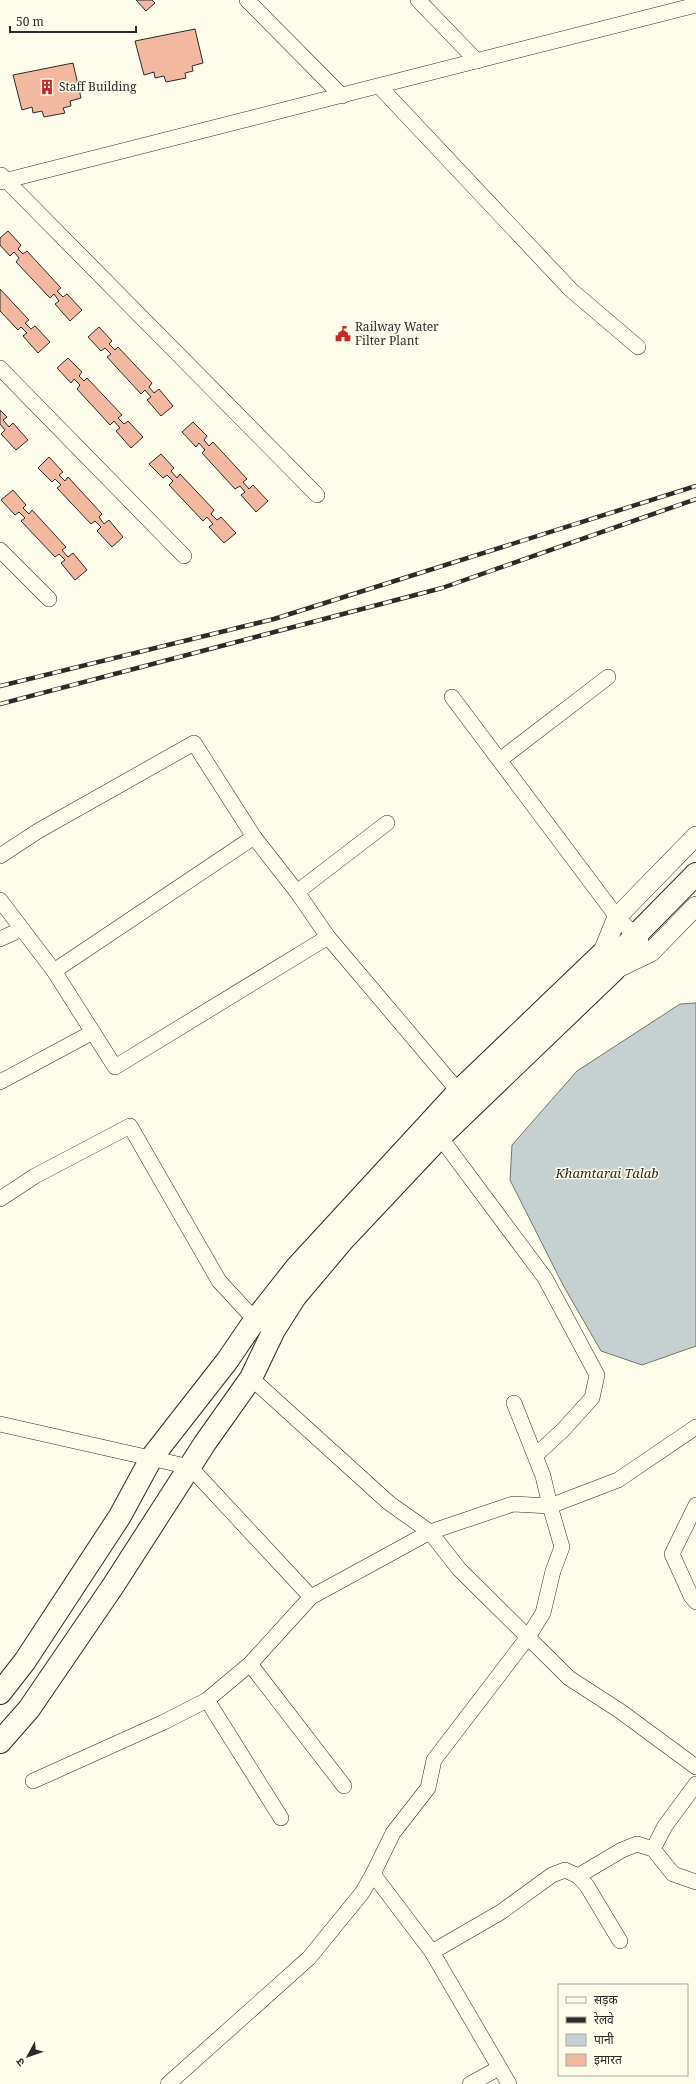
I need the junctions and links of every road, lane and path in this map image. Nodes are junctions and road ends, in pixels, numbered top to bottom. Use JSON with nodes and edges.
{"nodes":[{"id":1,"x":247,"y":0,"type":"edge"},
{"id":2,"x":418,"y":0,"type":"edge"},
{"id":3,"x":696,"y":5,"type":"edge"},
{"id":4,"x":477,"y":61,"type":"junction"},
{"id":5,"x":379,"y":86,"type":"junction"},
{"id":6,"x":342,"y":96,"type":"junction"},
{"id":7,"x":2,"y":179,"type":"edge"},
{"id":8,"x":638,"y":347,"type":"dead end"},
{"id":9,"x":0,"y":368,"type":"edge"},
{"id":10,"x":316,"y":494,"type":"dead end"},
{"id":11,"x":0,"y":550,"type":"edge"},
{"id":12,"x":184,"y":556,"type":"dead end"},
{"id":13,"x":49,"y":599,"type":"dead end"},
{"id":14,"x":608,"y":677,"type":"dead end"},
{"id":15,"x":452,"y":697,"type":"dead end"},
{"id":16,"x":501,"y":759,"type":"junction"},
{"id":17,"x":387,"y":823,"type":"dead end"},
{"id":18,"x":696,"y":836,"type":"edge"},
{"id":19,"x":254,"y":837,"type":"junction"},
{"id":20,"x":0,"y":856,"type":"edge"},
{"id":21,"x":696,"y":874,"type":"edge"},
{"id":22,"x":297,"y":892,"type":"junction"},
{"id":23,"x":0,"y":900,"type":"edge"},
{"id":24,"x":696,"y":906,"type":"edge"},
{"id":25,"x":618,"y":917,"type":"junction"},
{"id":26,"x":22,"y":929,"type":"junction"},
{"id":27,"x":328,"y":937,"type":"junction"},
{"id":28,"x":0,"y":939,"type":"edge"},
{"id":29,"x":651,"y":952,"type":"junction"},
{"id":30,"x":618,"y":953,"type":"junction"},
{"id":31,"x":54,"y":971,"type":"junction"},
{"id":32,"x":92,"y":1032,"type":"junction"},
{"id":33,"x":0,"y":1082,"type":"edge"},
{"id":34,"x":465,"y":1099,"type":"junction"},
{"id":35,"x":440,"y":1137,"type":"junction"},
{"id":36,"x":0,"y":1199,"type":"edge"},
{"id":37,"x":255,"y":1320,"type":"junction"},
{"id":38,"x":274,"y":1330,"type":"junction"},
{"id":39,"x":251,"y":1378,"type":"junction"},
{"id":40,"x":514,"y":1403,"type":"dead end"},
{"id":41,"x":0,"y":1424,"type":"edge"},
{"id":42,"x":696,"y":1427,"type":"edge"},
{"id":43,"x":536,"y":1455,"type":"junction"},
{"id":44,"x":152,"y":1457,"type":"junction"},
{"id":45,"x":190,"y":1467,"type":"junction"},
{"id":46,"x":696,"y":1505,"type":"edge"},
{"id":47,"x":550,"y":1506,"type":"junction"},
{"id":48,"x":430,"y":1532,"type":"junction"},
{"id":49,"x":312,"y":1597,"type":"junction"},
{"id":50,"x":696,"y":1602,"type":"edge"},
{"id":51,"x":528,"y":1637,"type":"junction"},
{"id":52,"x":250,"y":1664,"type":"junction"},
{"id":53,"x":0,"y":1693,"type":"edge"},
{"id":54,"x":207,"y":1700,"type":"junction"},
{"id":55,"x":0,"y":1742,"type":"edge"},
{"id":56,"x":696,"y":1768,"type":"edge"},
{"id":57,"x":33,"y":1782,"type":"dead end"},
{"id":58,"x":696,"y":1784,"type":"edge"},
{"id":59,"x":344,"y":1786,"type":"dead end"},
{"id":60,"x":282,"y":1818,"type":"dead end"},
{"id":61,"x":653,"y":1848,"type":"junction"},
{"id":62,"x":373,"y":1874,"type":"junction"},
{"id":63,"x":578,"y":1876,"type":"junction"},
{"id":64,"x":696,"y":1882,"type":"edge"},
{"id":65,"x":620,"y":1941,"type":"dead end"},
{"id":66,"x":432,"y":1952,"type":"junction"},
{"id":67,"x":499,"y":2068,"type":"junction"},
{"id":68,"x":168,"y":2084,"type":"edge"},
{"id":69,"x":470,"y":2084,"type":"edge"},
{"id":70,"x":509,"y":2084,"type":"edge"}],
"edges":[{"from":1,"to":6,"type":"street"},
{"from":2,"to":4,"type":"street"},
{"from":3,"to":4,"type":"street"},
{"from":4,"to":5,"type":"street"},
{"from":5,"to":6,"type":"street"},
{"from":5,"to":8,"type":"street"},
{"from":6,"to":7,"type":"street"},
{"from":7,"to":10,"type":"street"},
{"from":9,"to":12,"type":"street"},
{"from":11,"to":13,"type":"street"},
{"from":14,"to":16,"type":"street"},
{"from":15,"to":16,"type":"street"},
{"from":16,"to":25,"type":"street"},
{"from":17,"to":22,"type":"street"},
{"from":18,"to":25,"type":"street"},
{"from":19,"to":20,"type":"street"},
{"from":19,"to":22,"type":"street"},
{"from":19,"to":31,"type":"street"},
{"from":21,"to":30,"type":"main road"},
{"from":22,"to":27,"type":"street"},
{"from":23,"to":26,"type":"street"},
{"from":24,"to":29,"type":"street"},
{"from":25,"to":30,"type":"street"},
{"from":25,"to":30,"type":"street"},
{"from":26,"to":28,"type":"street"},
{"from":26,"to":31,"type":"street"},
{"from":27,"to":32,"type":"street"},
{"from":27,"to":34,"type":"street"},
{"from":29,"to":30,"type":"street"},
{"from":29,"to":30,"type":"street"},
{"from":30,"to":34,"type":"main road"},
{"from":31,"to":32,"type":"street"},
{"from":32,"to":33,"type":"street"},
{"from":34,"to":35,"type":"main road"},
{"from":34,"to":37,"type":"main road"},
{"from":35,"to":38,"type":"main road"},
{"from":35,"to":43,"type":"street"},
{"from":36,"to":37,"type":"street"},
{"from":37,"to":38,"type":"street"},
{"from":37,"to":44,"type":"main road"},
{"from":38,"to":39,"type":"main road"},
{"from":39,"to":45,"type":"main road"},
{"from":39,"to":48,"type":"street"},
{"from":40,"to":43,"type":"street"},
{"from":41,"to":44,"type":"street"},
{"from":42,"to":47,"type":"street"},
{"from":43,"to":47,"type":"street"},
{"from":44,"to":45,"type":"street"},
{"from":44,"to":53,"type":"main road"},
{"from":45,"to":49,"type":"street"},
{"from":45,"to":55,"type":"main road"},
{"from":46,"to":50,"type":"street"},
{"from":47,"to":48,"type":"street"},
{"from":47,"to":51,"type":"street"},
{"from":48,"to":49,"type":"street"},
{"from":48,"to":51,"type":"street"},
{"from":49,"to":52,"type":"street"},
{"from":51,"to":56,"type":"street"},
{"from":51,"to":62,"type":"street"},
{"from":52,"to":54,"type":"street"},
{"from":52,"to":59,"type":"street"},
{"from":54,"to":57,"type":"street"},
{"from":54,"to":60,"type":"street"},
{"from":58,"to":61,"type":"street"},
{"from":61,"to":63,"type":"street"},
{"from":61,"to":64,"type":"street"},
{"from":62,"to":66,"type":"street"},
{"from":62,"to":68,"type":"street"},
{"from":63,"to":65,"type":"street"},
{"from":63,"to":66,"type":"street"},
{"from":66,"to":67,"type":"street"},
{"from":67,"to":69,"type":"street"},
{"from":67,"to":70,"type":"street"}]}
